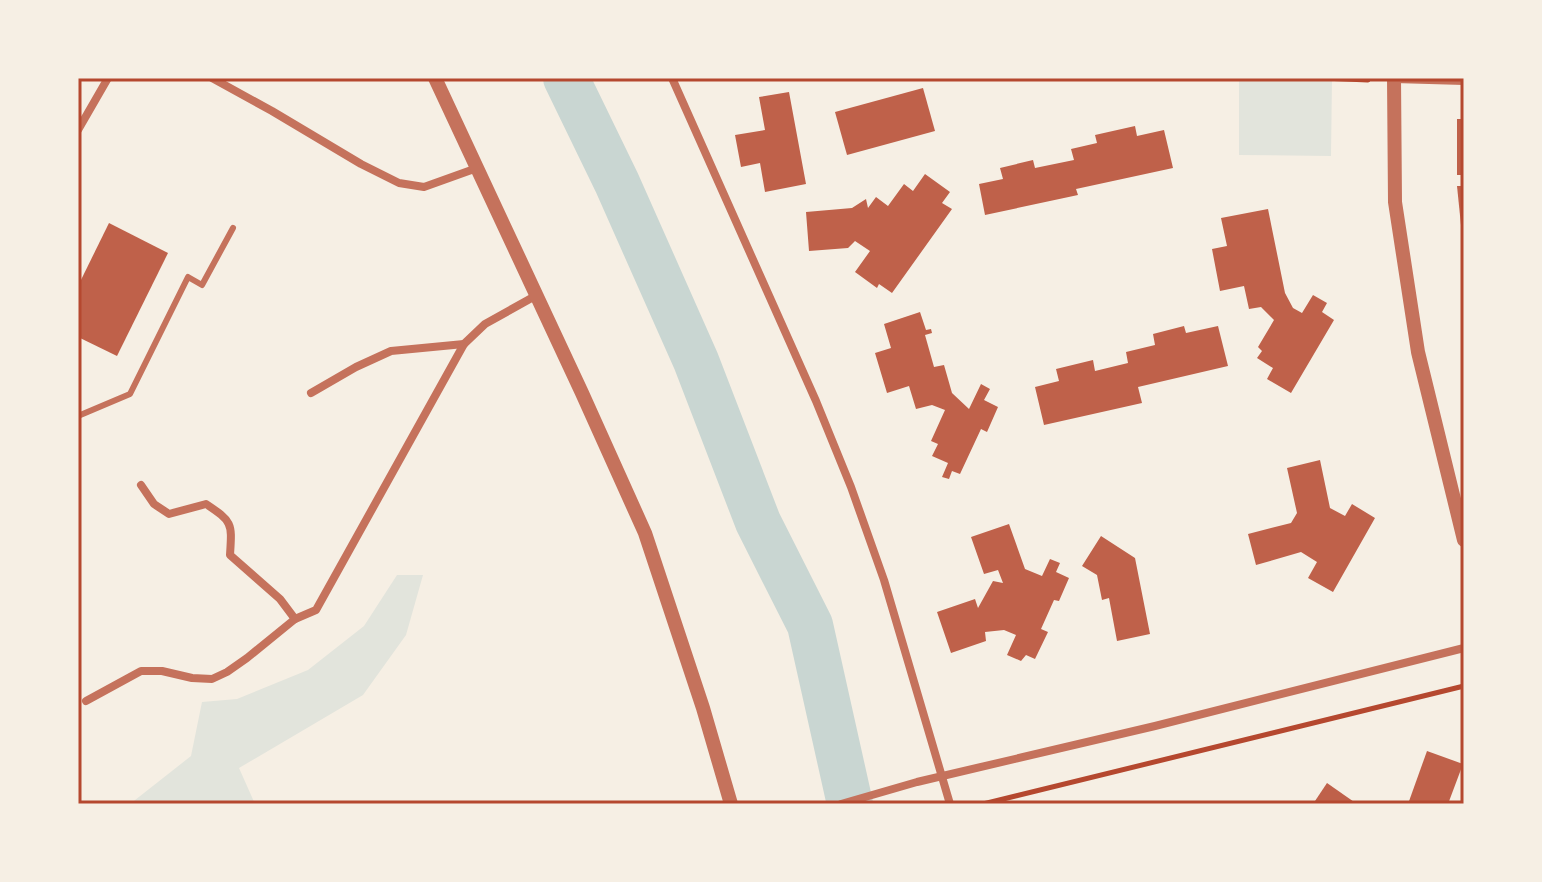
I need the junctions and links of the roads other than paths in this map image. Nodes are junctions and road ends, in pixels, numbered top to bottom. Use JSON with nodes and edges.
{"nodes":[{"id":1,"x":108,"y":78,"type":"edge"},
{"id":2,"x":212,"y":78,"type":"edge"},
{"id":3,"x":435,"y":78,"type":"edge"},
{"id":4,"x":672,"y":78,"type":"edge"},
{"id":5,"x":1394,"y":79,"type":"edge"},
{"id":6,"x":1464,"y":81,"type":"edge"},
{"id":7,"x":78,"y":130,"type":"edge"},
{"id":8,"x":477,"y":168,"type":"junction"},
{"id":9,"x":233,"y":228,"type":"dead end"},
{"id":10,"x":537,"y":295,"type":"junction"},
{"id":11,"x":464,"y":344,"type":"junction"},
{"id":12,"x":311,"y":393,"type":"dead end"},
{"id":13,"x":78,"y":416,"type":"edge"},
{"id":14,"x":141,"y":485,"type":"dead end"},
{"id":15,"x":1464,"y":540,"type":"edge"},
{"id":16,"x":295,"y":619,"type":"junction"},
{"id":17,"x":1464,"y":648,"type":"edge"},
{"id":18,"x":86,"y":701,"type":"dead end"},
{"id":19,"x":941,"y":776,"type":"junction"},
{"id":20,"x":731,"y":804,"type":"edge"},
{"id":21,"x":841,"y":804,"type":"edge"},
{"id":22,"x":950,"y":804,"type":"edge"}],
"edges":[{"from":1,"to":7,"type":"street"},
{"from":2,"to":8,"type":"street"},
{"from":3,"to":8,"type":"street"},
{"from":4,"to":19,"type":"street"},
{"from":5,"to":6,"type":"street"},
{"from":5,"to":15,"type":"street"},
{"from":8,"to":10,"type":"street"},
{"from":9,"to":13,"type":"lane"},
{"from":10,"to":11,"type":"street"},
{"from":10,"to":20,"type":"street"},
{"from":11,"to":12,"type":"street"},
{"from":11,"to":16,"type":"street"},
{"from":14,"to":16,"type":"street"},
{"from":16,"to":18,"type":"street"},
{"from":17,"to":19,"type":"street"},
{"from":19,"to":21,"type":"street"},
{"from":19,"to":22,"type":"street"}]}
